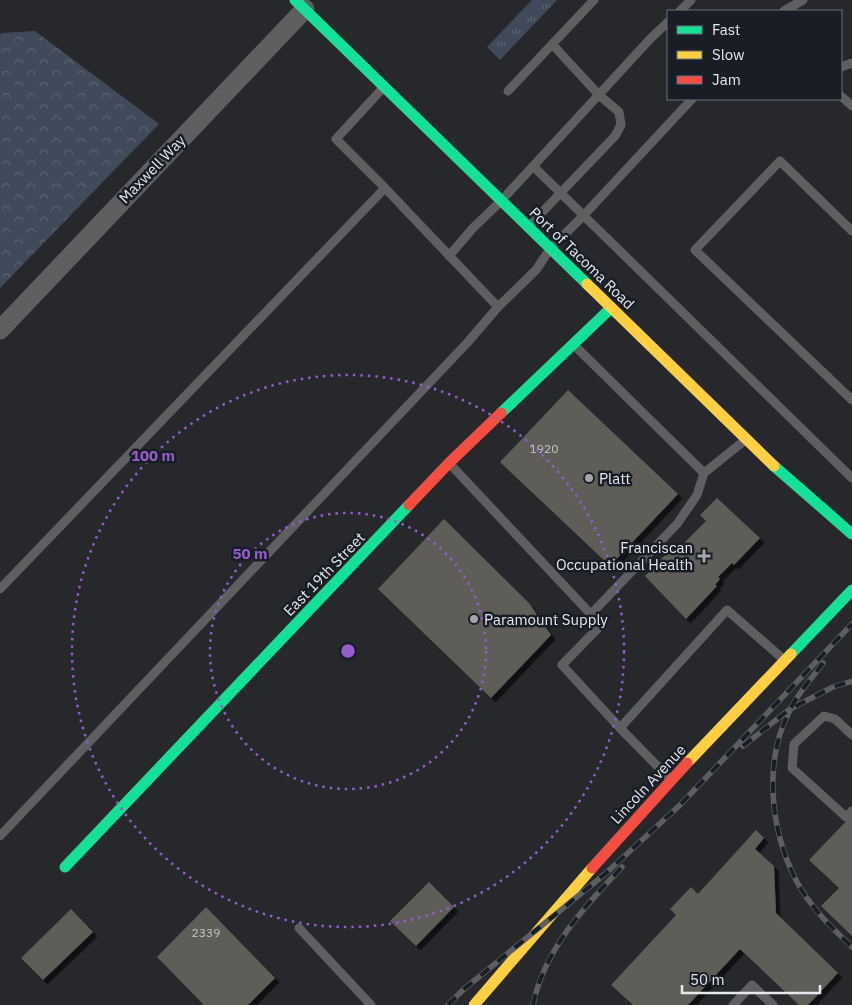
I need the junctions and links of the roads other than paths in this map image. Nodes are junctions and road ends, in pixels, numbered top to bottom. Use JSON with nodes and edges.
{"nodes":[{"id":1,"x":594,"y":0,"type":"edge"},
{"id":2,"x":691,"y":0,"type":"edge"},
{"id":3,"x":803,"y":0,"type":"edge"},
{"id":4,"x":300,"y":5,"type":"edge"},
{"id":5,"x":681,"y":10,"type":"edge"},
{"id":6,"x":786,"y":10,"type":"edge"},
{"id":7,"x":667,"y":23,"type":"edge"},
{"id":8,"x":552,"y":44,"type":"junction"},
{"id":9,"x":384,"y":87,"type":"junction"},
{"id":10,"x":508,"y":91,"type":"dead end"},
{"id":11,"x":599,"y":95,"type":"junction"},
{"id":12,"x":842,"y":97,"type":"edge"},
{"id":13,"x":691,"y":100,"type":"edge"},
{"id":14,"x":852,"y":106,"type":"edge"},
{"id":15,"x":534,"y":166,"type":"junction"},
{"id":16,"x":385,"y":188,"type":"junction"},
{"id":17,"x":562,"y":192,"type":"junction"},
{"id":18,"x":501,"y":201,"type":"junction"},
{"id":19,"x":584,"y":215,"type":"junction"},
{"id":20,"x":529,"y":226,"type":"junction"},
{"id":21,"x":852,"y":231,"type":"edge"},
{"id":22,"x":550,"y":249,"type":"junction"},
{"id":23,"x":449,"y":256,"type":"junction"},
{"id":24,"x":498,"y":307,"type":"junction"},
{"id":25,"x":611,"y":308,"type":"junction"},
{"id":26,"x":0,"y":330,"type":"edge"},
{"id":27,"x":573,"y":344,"type":"junction"},
{"id":28,"x":852,"y":400,"type":"edge"},
{"id":29,"x":746,"y":440,"type":"junction"},
{"id":30,"x":449,"y":463,"type":"junction"},
{"id":31,"x":704,"y":473,"type":"junction"},
{"id":32,"x":852,"y":478,"type":"edge"},
{"id":33,"x":852,"y":534,"type":"edge"},
{"id":34,"x":0,"y":589,"type":"edge"},
{"id":35,"x":852,"y":590,"type":"edge"},
{"id":36,"x":591,"y":614,"type":"junction"},
{"id":37,"x":784,"y":660,"type":"junction"},
{"id":38,"x":620,"y":728,"type":"junction"},
{"id":39,"x":852,"y":735,"type":"edge"},
{"id":40,"x":671,"y":780,"type":"junction"},
{"id":41,"x":852,"y":811,"type":"edge"},
{"id":42,"x":0,"y":836,"type":"edge"},
{"id":43,"x":65,"y":868,"type":"dead end"},
{"id":44,"x":299,"y":928,"type":"dead end"},
{"id":45,"x":371,"y":1005,"type":"edge"},
{"id":46,"x":474,"y":1005,"type":"edge"},
{"id":47,"x":733,"y":1005,"type":"edge"},
{"id":48,"x":773,"y":1005,"type":"edge"}],
"edges":[{"from":1,"to":8,"type":"lane"},
{"from":2,"to":5,"type":"lane"},
{"from":3,"to":6,"type":"lane"},
{"from":4,"to":9,"type":"street","name":"Port of Tacoma Road"},
{"from":4,"to":26,"type":"street","name":"Maxwell Way"},
{"from":7,"to":11,"type":"lane"},
{"from":8,"to":10,"type":"lane"},
{"from":8,"to":11,"type":"lane"},
{"from":9,"to":16,"type":"lane"},
{"from":9,"to":18,"type":"street","name":"Port of Tacoma Road"},
{"from":11,"to":15,"type":"lane"},
{"from":11,"to":17,"type":"lane"},
{"from":12,"to":14,"type":"lane"},
{"from":13,"to":19,"type":"lane"},
{"from":15,"to":17,"type":"lane"},
{"from":15,"to":18,"type":"lane"},
{"from":16,"to":23,"type":"lane"},
{"from":16,"to":34,"type":"lane"},
{"from":17,"to":19,"type":"lane"},
{"from":17,"to":20,"type":"lane"},
{"from":18,"to":20,"type":"street","name":"Port of Tacoma Road"},
{"from":18,"to":23,"type":"lane"},
{"from":19,"to":22,"type":"lane"},
{"from":19,"to":32,"type":"lane"},
{"from":20,"to":22,"type":"street","name":"Port of Tacoma Road"},
{"from":21,"to":28,"type":"lane"},
{"from":22,"to":24,"type":"lane"},
{"from":22,"to":25,"type":"street","name":"Port of Tacoma Road"},
{"from":23,"to":24,"type":"lane"},
{"from":24,"to":42,"type":"lane"},
{"from":25,"to":27,"type":"street","name":"East 19th Street"},
{"from":25,"to":29,"type":"street","name":"Port of Tacoma Road"},
{"from":27,"to":30,"type":"street","name":"East 19th Street"},
{"from":27,"to":31,"type":"lane"},
{"from":29,"to":31,"type":"lane"},
{"from":29,"to":33,"type":"street","name":"Port of Tacoma Road"},
{"from":30,"to":36,"type":"lane"},
{"from":30,"to":43,"type":"street","name":"East 19th Street"},
{"from":31,"to":36,"type":"lane"},
{"from":35,"to":37,"type":"street","name":"Lincoln Avenue"},
{"from":36,"to":38,"type":"lane"},
{"from":37,"to":38,"type":"lane"},
{"from":37,"to":40,"type":"street","name":"Lincoln Avenue"},
{"from":38,"to":40,"type":"lane"},
{"from":39,"to":41,"type":"lane"},
{"from":40,"to":46,"type":"street","name":"Lincoln Avenue"},
{"from":44,"to":45,"type":"lane"},
{"from":47,"to":48,"type":"lane"}]}
